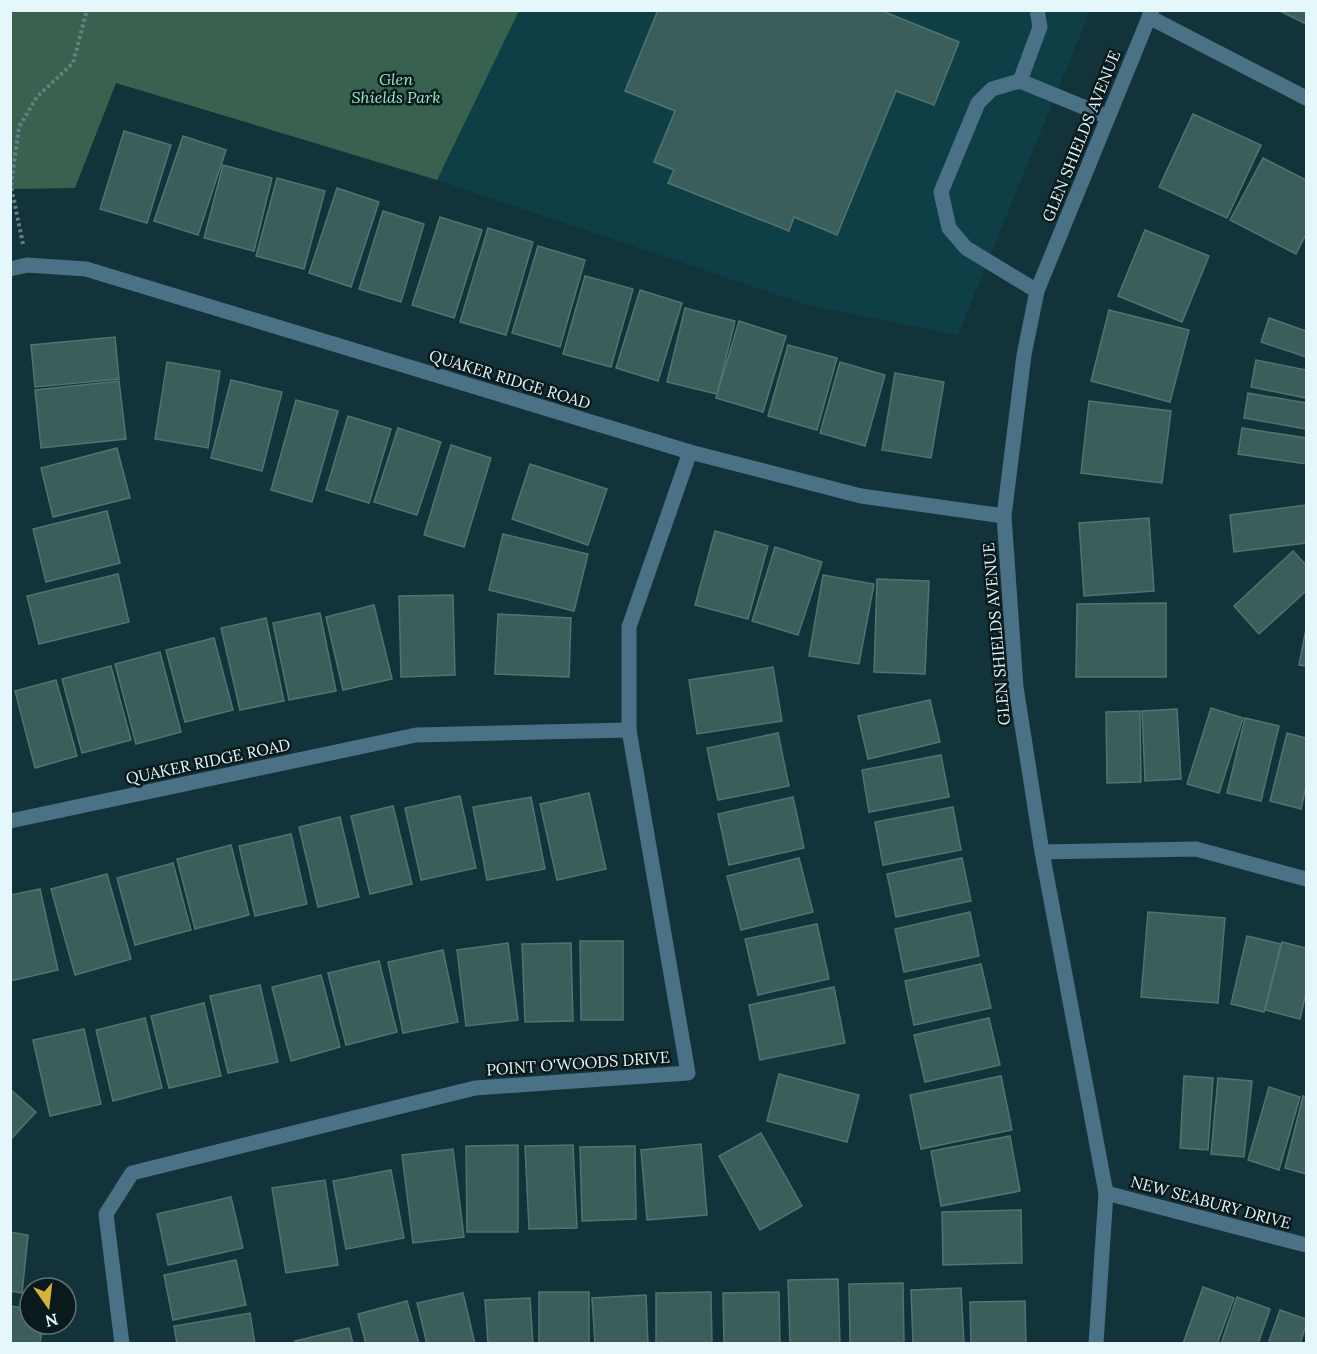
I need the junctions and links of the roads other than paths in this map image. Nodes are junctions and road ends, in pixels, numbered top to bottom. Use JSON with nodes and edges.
{"nodes":[{"id":1,"x":1037,"y":10,"type":"edge"},
{"id":2,"x":1150,"y":14,"type":"edge"},
{"id":3,"x":1020,"y":81,"type":"junction"},
{"id":4,"x":1306,"y":98,"type":"edge"},
{"id":5,"x":1108,"y":117,"type":"junction"},
{"id":6,"x":10,"y":269,"type":"edge"},
{"id":7,"x":1037,"y":291,"type":"junction"},
{"id":8,"x":690,"y":452,"type":"junction"},
{"id":9,"x":1004,"y":516,"type":"junction"},
{"id":10,"x":629,"y":730,"type":"junction"},
{"id":11,"x":10,"y":821,"type":"edge"},
{"id":12,"x":1042,"y":852,"type":"junction"},
{"id":13,"x":1306,"y":879,"type":"edge"},
{"id":14,"x":1106,"y":1193,"type":"junction"},
{"id":15,"x":1306,"y":1245,"type":"edge"},
{"id":16,"x":122,"y":1344,"type":"edge"},
{"id":17,"x":1096,"y":1344,"type":"edge"}],
"edges":[{"from":1,"to":3,"type":"street"},
{"from":2,"to":4,"type":"street"},
{"from":2,"to":5,"type":"street","name":"GLEN SHIELDS AVENUE"},
{"from":3,"to":5,"type":"street"},
{"from":3,"to":7,"type":"street"},
{"from":5,"to":7,"type":"street","name":"GLEN SHIELDS AVENUE"},
{"from":6,"to":8,"type":"street","name":"QUAKER RIDGE ROAD"},
{"from":7,"to":9,"type":"street","name":"GLEN SHIELDS AVENUE"},
{"from":8,"to":9,"type":"street","name":"QUAKER RIDGE ROAD"},
{"from":8,"to":10,"type":"street","name":"POINT O'WOODS DRIVE"},
{"from":9,"to":12,"type":"street","name":"GLEN SHIELDS AVENUE"},
{"from":10,"to":11,"type":"street","name":"QUAKER RIDGE ROAD"},
{"from":10,"to":16,"type":"street","name":"POINT O'WOODS DRIVE"},
{"from":12,"to":13,"type":"street"},
{"from":12,"to":14,"type":"street","name":"GLEN SHIELDS AVENUE"},
{"from":14,"to":15,"type":"street","name":"NEW SEABURY DRIVE"},
{"from":14,"to":17,"type":"street","name":"GLEN SHIELDS AVENUE"}]}
